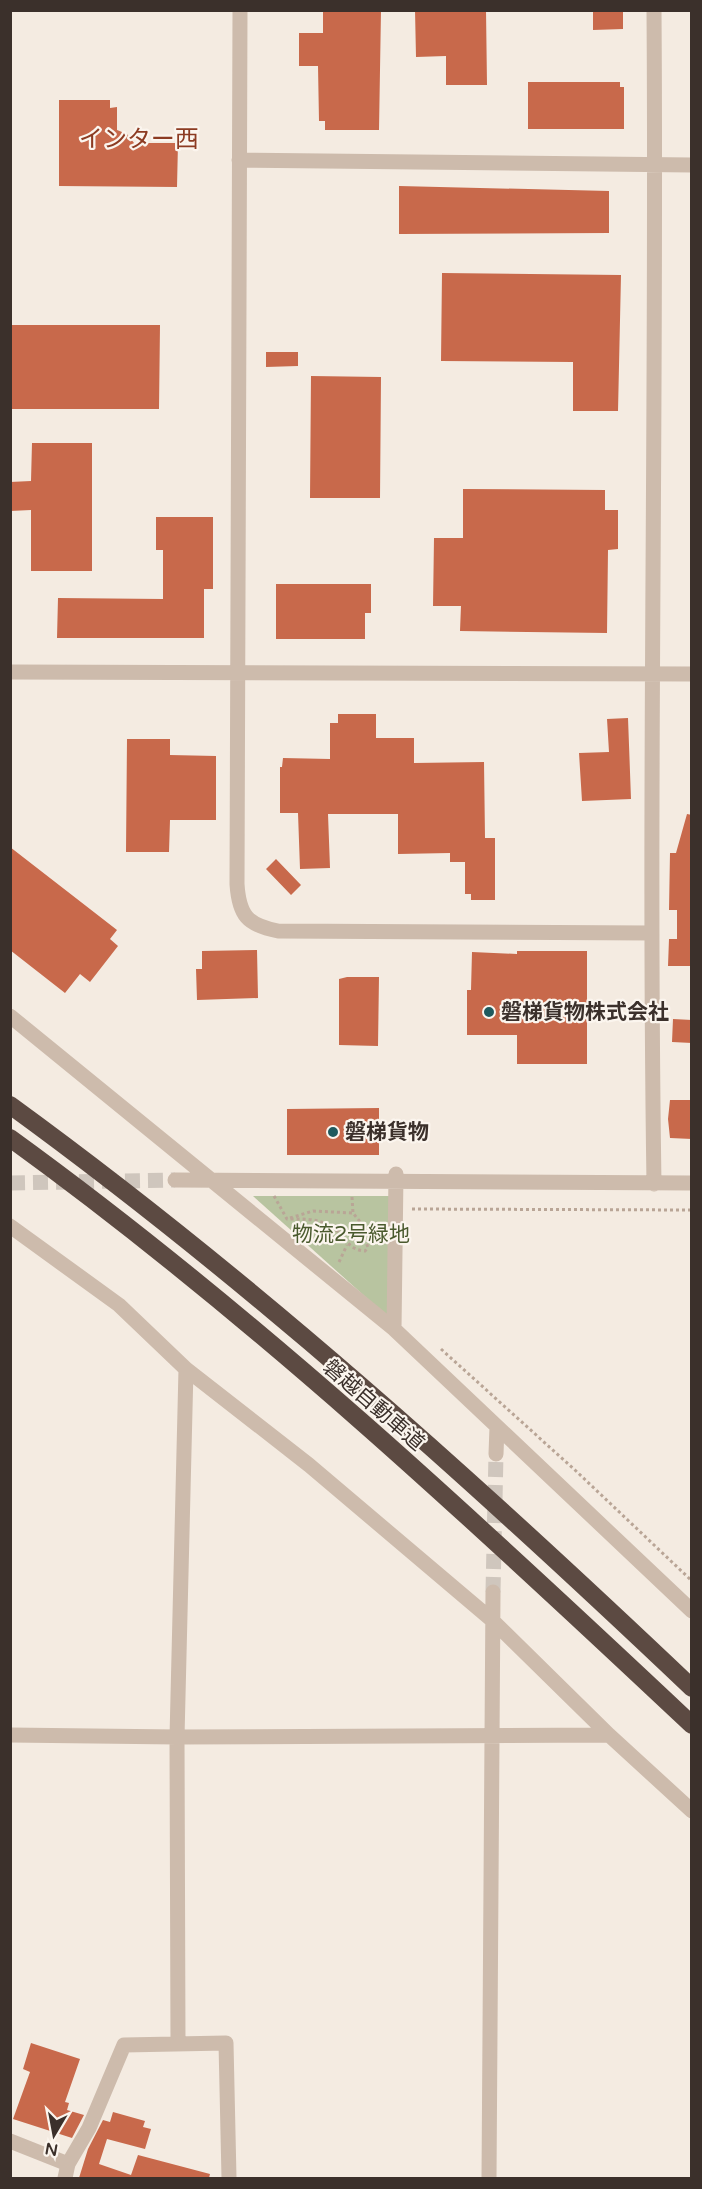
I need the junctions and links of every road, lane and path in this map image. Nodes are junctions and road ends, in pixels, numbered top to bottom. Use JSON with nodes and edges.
{"nodes":[{"id":1,"x":240,"y":10,"type":"edge"},
{"id":2,"x":654,"y":10,"type":"edge"},
{"id":3,"x":239,"y":160,"type":"junction"},
{"id":4,"x":692,"y":165,"type":"edge"},
{"id":5,"x":655,"y":166,"type":"junction"},
{"id":6,"x":10,"y":672,"type":"edge"},
{"id":7,"x":238,"y":674,"type":"junction"},
{"id":8,"x":651,"y":674,"type":"junction"},
{"id":9,"x":692,"y":674,"type":"edge"},
{"id":10,"x":651,"y":933,"type":"junction"},
{"id":11,"x":10,"y":1016,"type":"edge"},
{"id":12,"x":10,"y":1103,"type":"edge"},
{"id":13,"x":10,"y":1138,"type":"edge"},
{"id":14,"x":395,"y":1177,"type":"junction"},
{"id":15,"x":175,"y":1180,"type":"tunnel mouth"},
{"id":16,"x":214,"y":1180,"type":"junction"},
{"id":17,"x":692,"y":1183,"type":"edge"},
{"id":18,"x":654,"y":1184,"type":"junction"},
{"id":19,"x":272,"y":1191,"type":"dead end"},
{"id":20,"x":352,"y":1192,"type":"dead end"},
{"id":21,"x":692,"y":1210,"type":"edge"},
{"id":22,"x":353,"y":1213,"type":"junction"},
{"id":23,"x":405,"y":1215,"type":"dead end"},
{"id":24,"x":287,"y":1219,"type":"junction"},
{"id":25,"x":10,"y":1226,"type":"edge"},
{"id":26,"x":295,"y":1226,"type":"dead end"},
{"id":27,"x":395,"y":1228,"type":"junction"},
{"id":28,"x":361,"y":1232,"type":"junction"},
{"id":29,"x":394,"y":1329,"type":"junction"},
{"id":30,"x":438,"y":1346,"type":"dead end"},
{"id":31,"x":186,"y":1369,"type":"junction"},
{"id":32,"x":497,"y":1427,"type":"junction"},
{"id":33,"x":496,"y":1454,"type":"tunnel mouth"},
{"id":34,"x":692,"y":1581,"type":"edge"},
{"id":35,"x":493,"y":1592,"type":"tunnel mouth"},
{"id":36,"x":692,"y":1611,"type":"edge"},
{"id":37,"x":492,"y":1620,"type":"junction"},
{"id":38,"x":692,"y":1688,"type":"edge"},
{"id":39,"x":692,"y":1725,"type":"edge"},
{"id":40,"x":10,"y":1734,"type":"edge"},
{"id":41,"x":492,"y":1734,"type":"junction"},
{"id":42,"x":609,"y":1735,"type":"junction"},
{"id":43,"x":177,"y":1737,"type":"junction"},
{"id":44,"x":692,"y":1810,"type":"edge"},
{"id":45,"x":178,"y":2043,"type":"junction"},
{"id":46,"x":10,"y":2141,"type":"edge"},
{"id":47,"x":66,"y":2171,"type":"edge"},
{"id":48,"x":229,"y":2178,"type":"edge"},
{"id":49,"x":489,"y":2178,"type":"edge"}],
"edges":[{"from":1,"to":3,"type":"street"},
{"from":2,"to":5,"type":"street"},
{"from":3,"to":5,"type":"street"},
{"from":3,"to":7,"type":"street"},
{"from":4,"to":5,"type":"street"},
{"from":5,"to":8,"type":"street"},
{"from":6,"to":7,"type":"street"},
{"from":7,"to":8,"type":"street"},
{"from":7,"to":10,"type":"street"},
{"from":8,"to":9,"type":"street"},
{"from":8,"to":10,"type":"street"},
{"from":10,"to":18,"type":"street"},
{"from":11,"to":16,"type":"street"},
{"from":12,"to":38,"type":"highway","name":"磐越自動車道"},
{"from":13,"to":39,"type":"highway","name":"磐越自動車道"},
{"from":14,"to":16,"type":"street"},
{"from":14,"to":18,"type":"street"},
{"from":14,"to":27,"type":"street"},
{"from":15,"to":16,"type":"street"},
{"from":16,"to":29,"type":"street"},
{"from":17,"to":18,"type":"street"},
{"from":19,"to":24,"type":"path"},
{"from":20,"to":22,"type":"path"},
{"from":21,"to":23,"type":"path"},
{"from":22,"to":24,"type":"path"},
{"from":22,"to":28,"type":"path"},
{"from":24,"to":26,"type":"path"},
{"from":24,"to":28,"type":"path"},
{"from":25,"to":31,"type":"street"},
{"from":27,"to":28,"type":"path"},
{"from":27,"to":29,"type":"street"},
{"from":29,"to":32,"type":"street"},
{"from":30,"to":34,"type":"path"},
{"from":31,"to":37,"type":"street"},
{"from":31,"to":43,"type":"street"},
{"from":32,"to":33,"type":"street"},
{"from":32,"to":36,"type":"street"},
{"from":35,"to":37,"type":"street"},
{"from":37,"to":41,"type":"street"},
{"from":37,"to":42,"type":"street"},
{"from":40,"to":43,"type":"street"},
{"from":41,"to":42,"type":"street"},
{"from":41,"to":43,"type":"street"},
{"from":41,"to":49,"type":"street"},
{"from":42,"to":44,"type":"street"},
{"from":43,"to":45,"type":"street"},
{"from":45,"to":47,"type":"street"},
{"from":45,"to":48,"type":"street"},
{"from":46,"to":47,"type":"street"}]}
